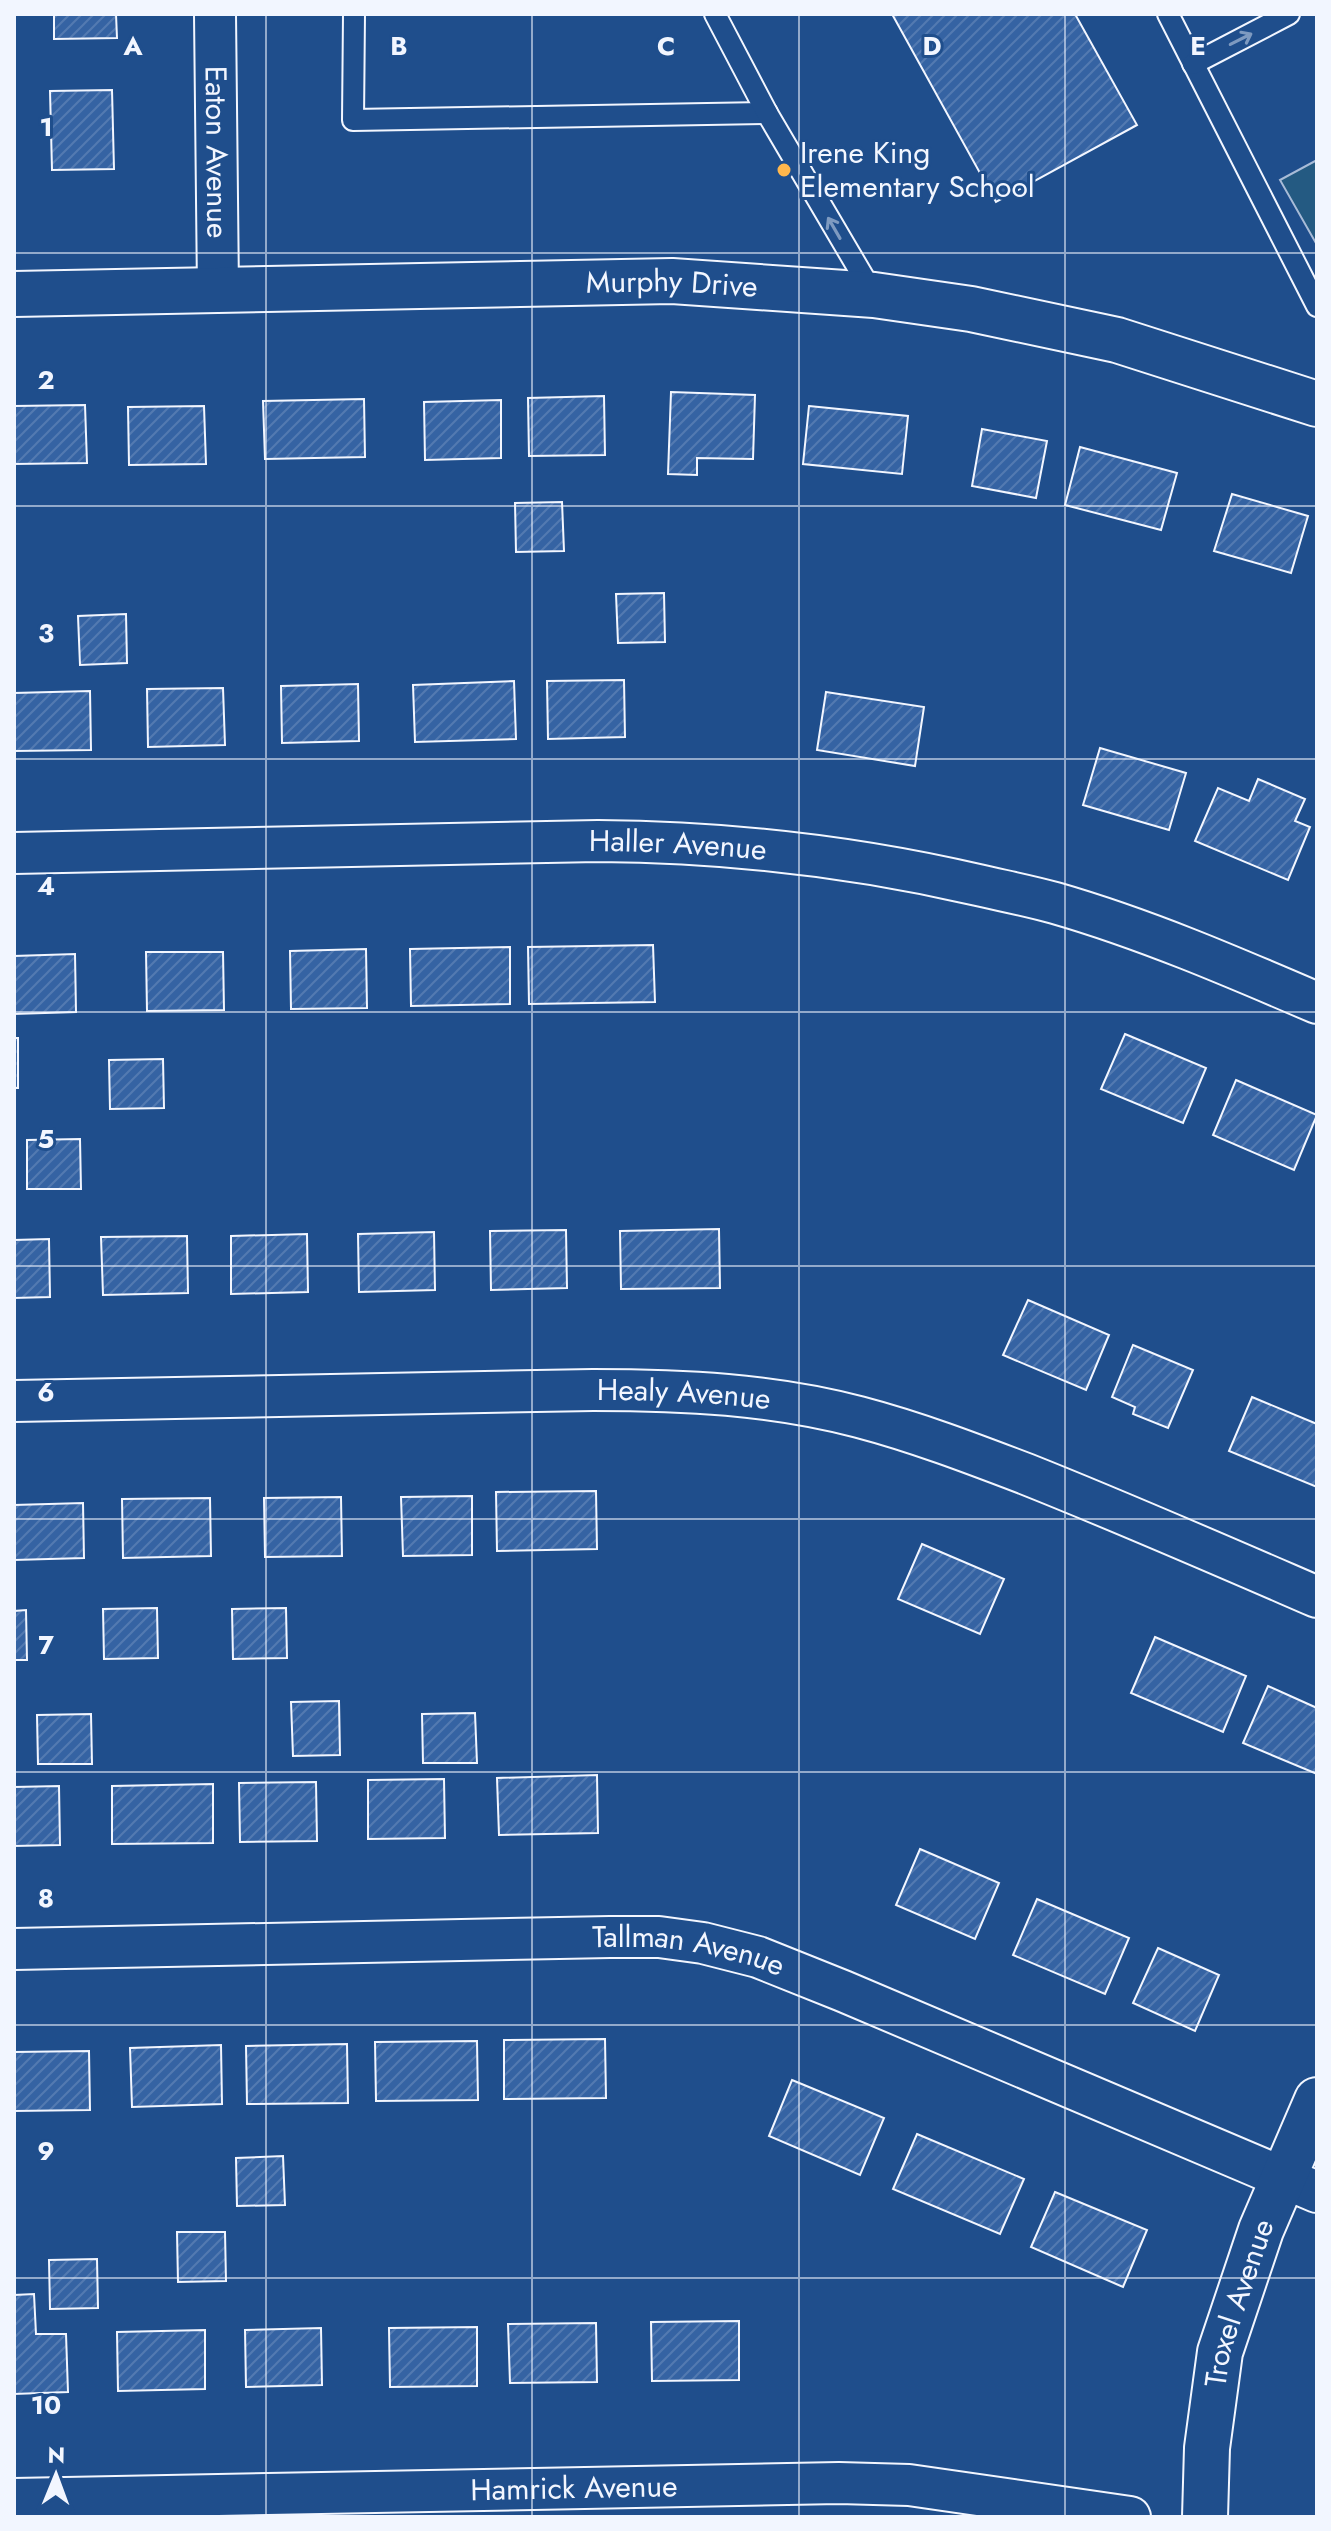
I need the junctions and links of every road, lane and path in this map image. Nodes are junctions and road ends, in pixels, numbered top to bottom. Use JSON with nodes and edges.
{"nodes":[{"id":1,"x":215,"y":14,"type":"edge"},
{"id":2,"x":354,"y":14,"type":"edge"},
{"id":3,"x":715,"y":14,"type":"edge"},
{"id":4,"x":1168,"y":14,"type":"edge"},
{"id":5,"x":1289,"y":14,"type":"edge"},
{"id":6,"x":1193,"y":64,"type":"junction"},
{"id":7,"x":767,"y":113,"type":"junction"},
{"id":8,"x":218,"y":291,"type":"junction"},
{"id":9,"x":14,"y":294,"type":"edge"},
{"id":10,"x":874,"y":295,"type":"junction"},
{"id":11,"x":1317,"y":306,"type":"edge"},
{"id":12,"x":1317,"y":404,"type":"edge"},
{"id":13,"x":14,"y":853,"type":"edge"},
{"id":14,"x":1317,"y":1003,"type":"edge"},
{"id":15,"x":14,"y":1401,"type":"edge"},
{"id":16,"x":1317,"y":1597,"type":"edge"},
{"id":17,"x":14,"y":1949,"type":"edge"},
{"id":18,"x":1317,"y":2100,"type":"edge"},
{"id":19,"x":1300,"y":2185,"type":"edge"},
{"id":20,"x":14,"y":2499,"type":"edge"},
{"id":21,"x":1130,"y":2517,"type":"edge"},
{"id":22,"x":1205,"y":2517,"type":"edge"}],
"edges":[{"from":1,"to":8,"type":"street","name":"Eaton Avenue"},
{"from":2,"to":7,"type":"lane"},
{"from":3,"to":7,"type":"lane"},
{"from":4,"to":6,"type":"lane"},
{"from":6,"to":5,"type":"lane","one_way":true},
{"from":6,"to":11,"type":"lane"},
{"from":10,"to":7,"type":"lane","one_way":true},
{"from":8,"to":9,"type":"street","name":"Murphy Drive"},
{"from":8,"to":10,"type":"street","name":"Murphy Drive"},
{"from":10,"to":12,"type":"street","name":"Murphy Drive"},
{"from":13,"to":14,"type":"street","name":"Haller Avenue"},
{"from":15,"to":16,"type":"street","name":"Healy Avenue"},
{"from":17,"to":19,"type":"street","name":"Tallman Avenue"},
{"from":18,"to":19,"type":"street","name":"Troxel Avenue"},
{"from":19,"to":22,"type":"street","name":"Troxel Avenue"},
{"from":20,"to":21,"type":"street","name":"Hamrick Avenue"}]}
